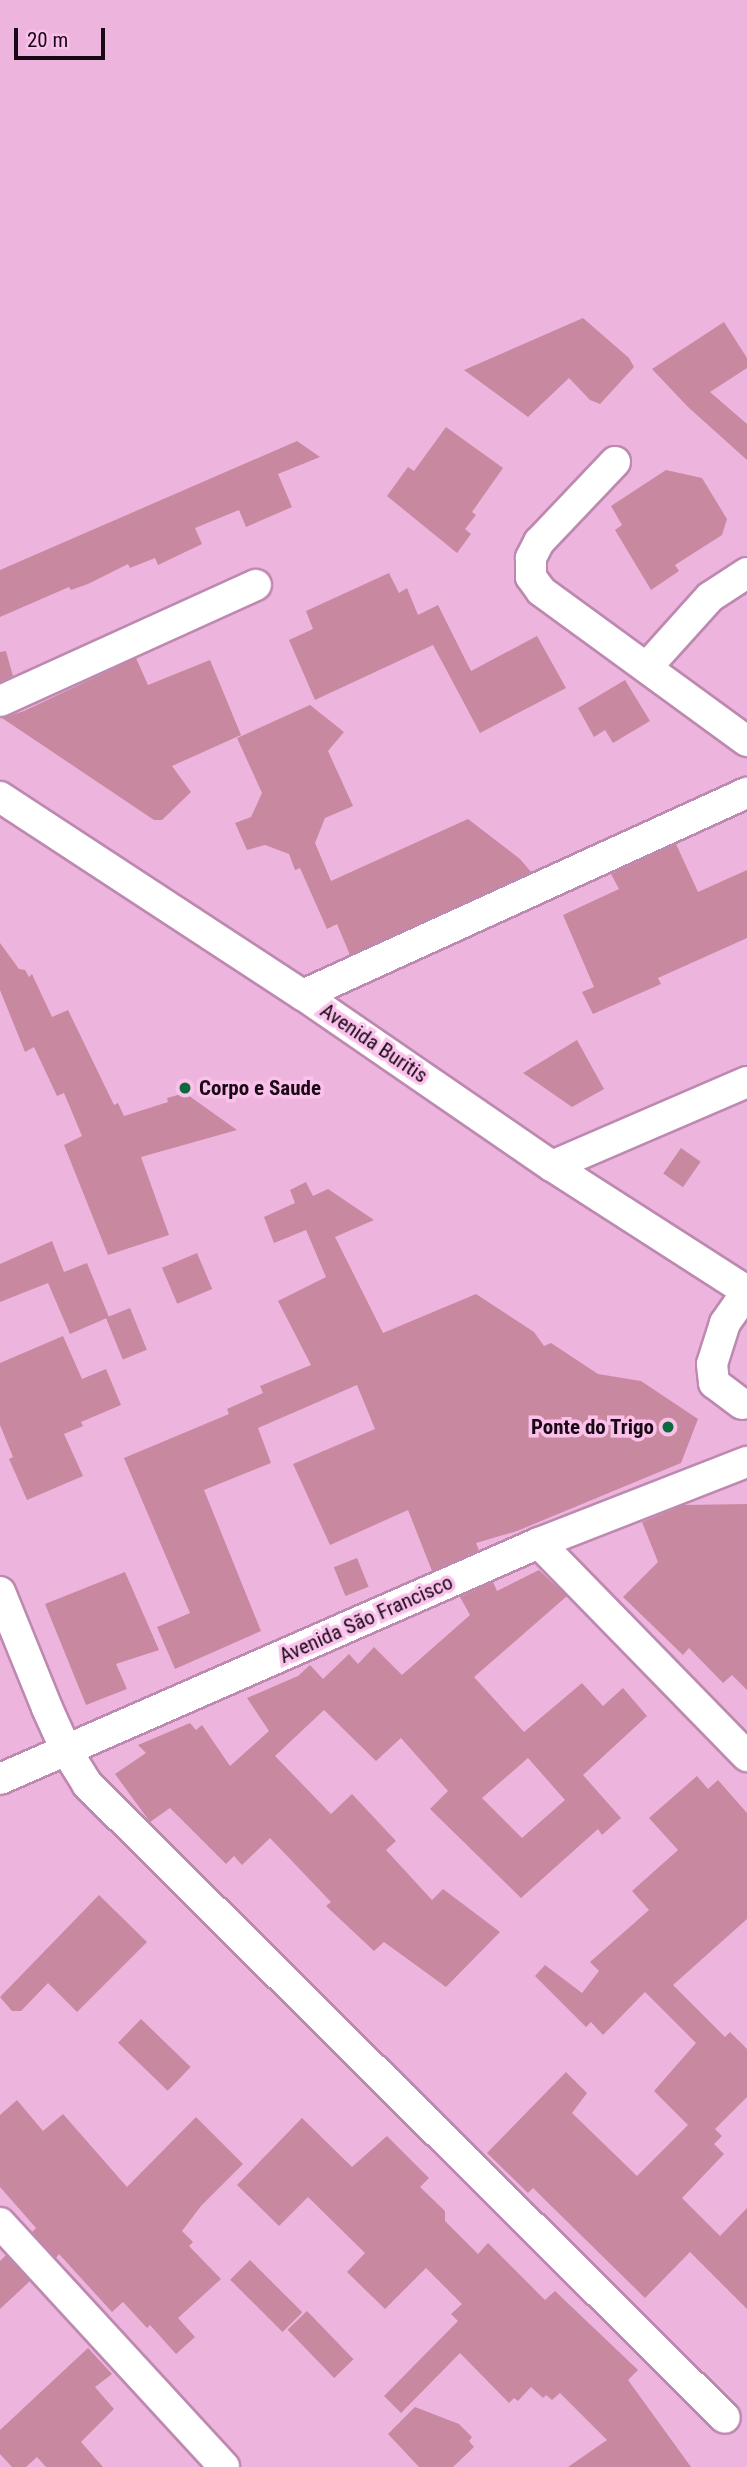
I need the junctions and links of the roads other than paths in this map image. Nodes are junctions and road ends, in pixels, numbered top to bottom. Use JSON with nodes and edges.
{"nodes":[{"id":1,"x":615,"y":462,"type":"dead end"},
{"id":2,"x":747,"y":573,"type":"edge"},
{"id":3,"x":256,"y":584,"type":"dead end"},
{"id":4,"x":647,"y":667,"type":"junction"},
{"id":5,"x":0,"y":701,"type":"edge"},
{"id":6,"x":747,"y":741,"type":"edge"},
{"id":7,"x":747,"y":793,"type":"edge"},
{"id":8,"x":0,"y":797,"type":"edge"},
{"id":9,"x":303,"y":995,"type":"junction"},
{"id":10,"x":747,"y":1082,"type":"edge"},
{"id":11,"x":552,"y":1166,"type":"junction"},
{"id":12,"x":747,"y":1291,"type":"edge"},
{"id":13,"x":741,"y":1404,"type":"dead end"},
{"id":14,"x":743,"y":1465,"type":"edge"},
{"id":15,"x":539,"y":1544,"type":"junction"},
{"id":16,"x":0,"y":1592,"type":"edge"},
{"id":17,"x":66,"y":1751,"type":"junction"},
{"id":18,"x":747,"y":1756,"type":"edge"},
{"id":19,"x":0,"y":1779,"type":"edge"},
{"id":20,"x":0,"y":2223,"type":"edge"},
{"id":21,"x":724,"y":2418,"type":"dead end"},
{"id":22,"x":224,"y":2467,"type":"edge"}],
"edges":[{"from":1,"to":4,"type":"street"},
{"from":2,"to":4,"type":"street"},
{"from":3,"to":5,"type":"street"},
{"from":4,"to":6,"type":"street"},
{"from":7,"to":9,"type":"street"},
{"from":8,"to":9,"type":"street","name":"Avenida Buritis"},
{"from":9,"to":11,"type":"street","name":"Avenida Buritis"},
{"from":10,"to":11,"type":"street"},
{"from":11,"to":12,"type":"street","name":"Avenida Buritis"},
{"from":12,"to":13,"type":"street"},
{"from":14,"to":15,"type":"street","name":"Avenida São Francisco"},
{"from":15,"to":17,"type":"street","name":"Avenida São Francisco"},
{"from":15,"to":18,"type":"street"},
{"from":16,"to":17,"type":"street"},
{"from":17,"to":19,"type":"street","name":"Avenida São Francisco"},
{"from":17,"to":21,"type":"street"},
{"from":20,"to":22,"type":"street"}]}
